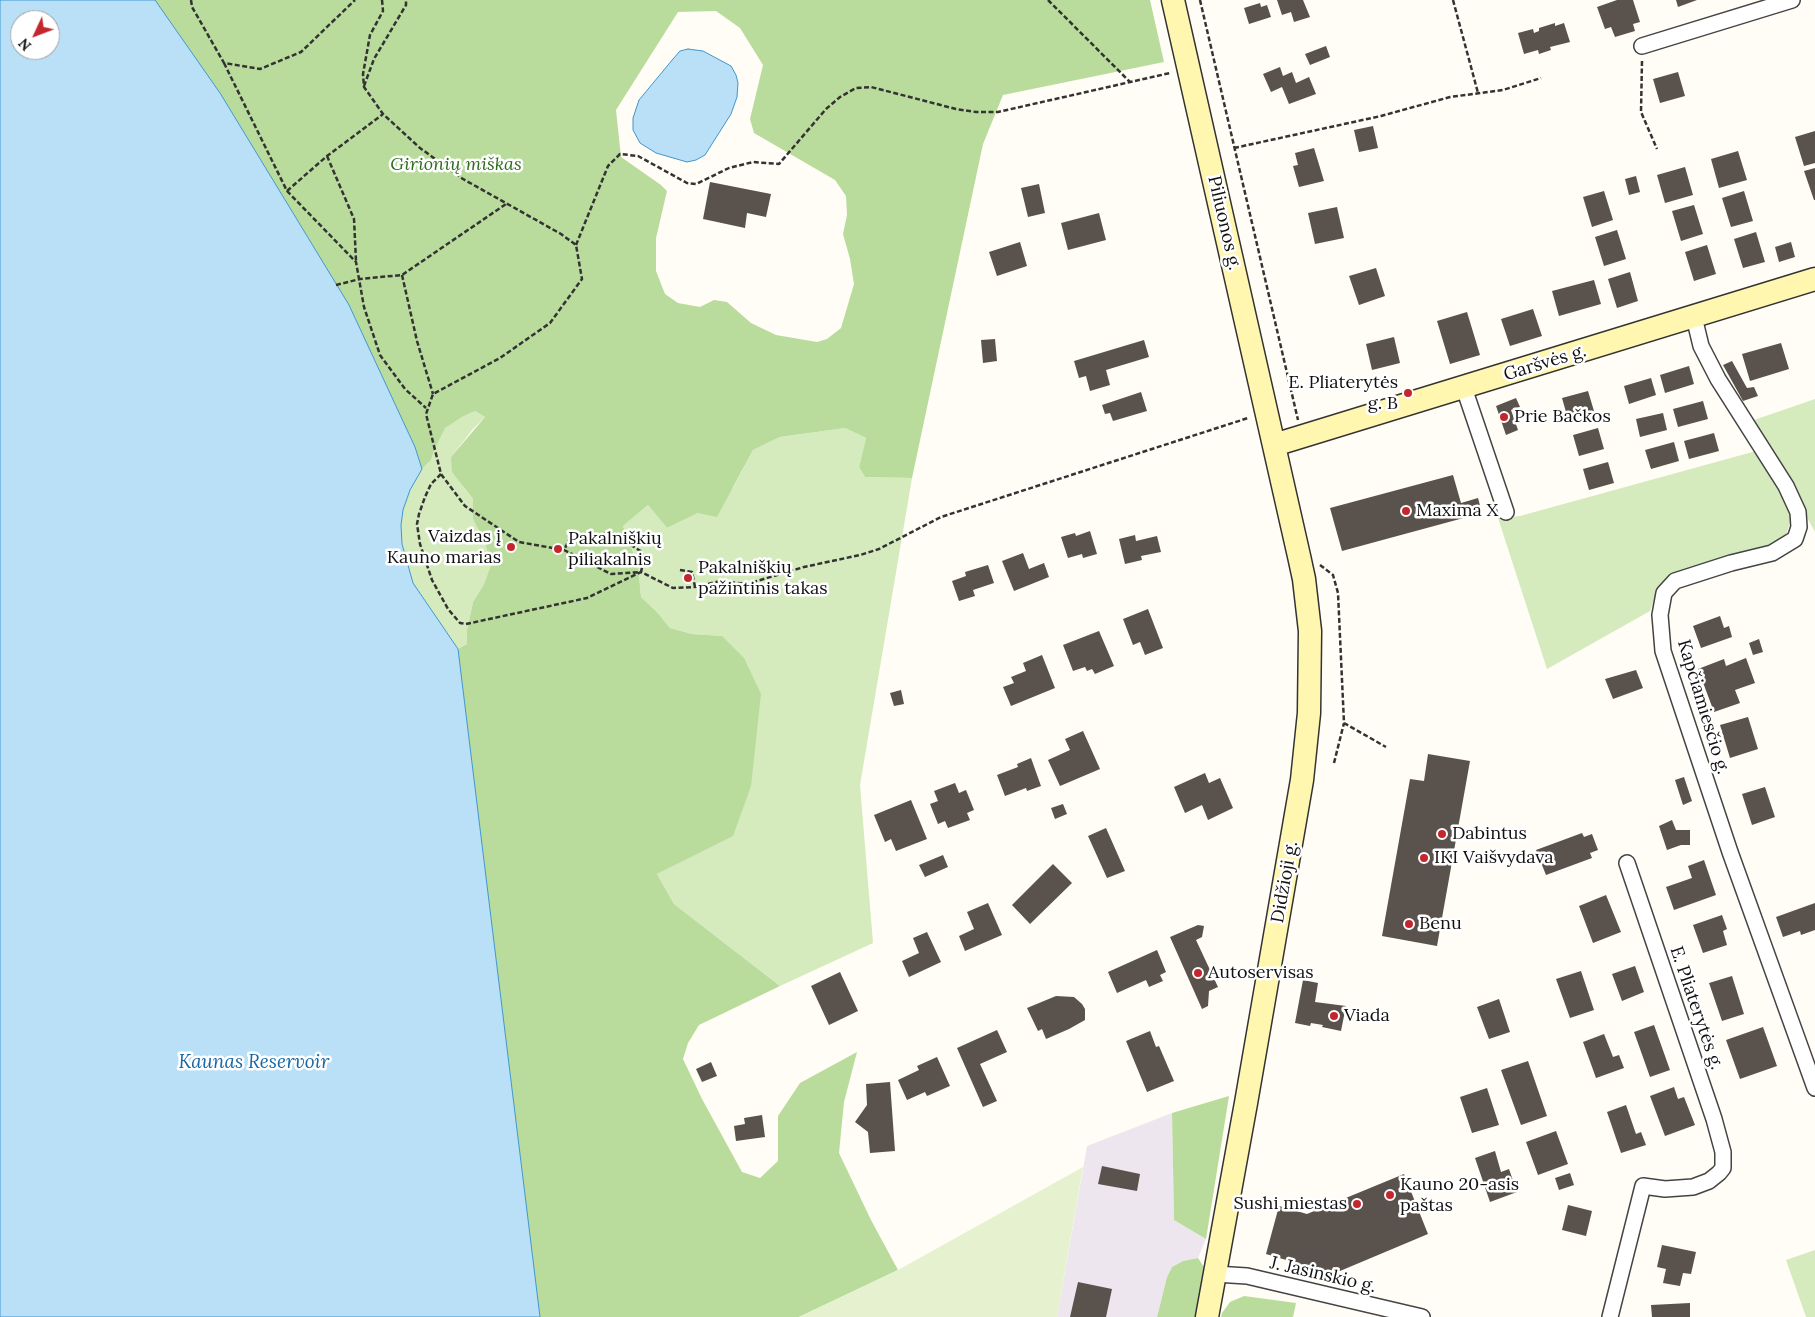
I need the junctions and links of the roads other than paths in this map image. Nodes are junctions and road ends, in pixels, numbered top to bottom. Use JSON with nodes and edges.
{"nodes":[{"id":1,"x":1173,"y":0,"type":"edge"},
{"id":2,"x":1792,"y":0,"type":"edge"},
{"id":3,"x":1642,"y":46,"type":"road end"},
{"id":4,"x":1815,"y":279,"type":"edge"},
{"id":5,"x":1694,"y":317,"type":"junction"},
{"id":6,"x":1464,"y":388,"type":"junction"},
{"id":7,"x":1274,"y":445,"type":"junction"},
{"id":8,"x":1506,"y":512,"type":"dead end"},
{"id":9,"x":1627,"y":862,"type":"dead end"},
{"id":10,"x":1815,"y":1088,"type":"edge"},
{"id":11,"x":1215,"y":1274,"type":"junction"},
{"id":12,"x":1207,"y":1317,"type":"edge"},
{"id":13,"x":1422,"y":1317,"type":"edge"},
{"id":14,"x":1610,"y":1317,"type":"edge"}],
"edges":[{"from":1,"to":7,"type":"main road","name":"Piliuonos g."},
{"from":2,"to":3,"type":"street"},
{"from":4,"to":5,"type":"main road","name":"Garšvės g."},
{"from":5,"to":6,"type":"main road","name":"Garšvės g."},
{"from":5,"to":10,"type":"street","name":"Kapčiamiesčio g."},
{"from":6,"to":7,"type":"main road","name":"Garšvės g."},
{"from":6,"to":8,"type":"street"},
{"from":7,"to":11,"type":"main road","name":"Didžioji g."},
{"from":9,"to":14,"type":"street","name":"E. Pliaterytės g."},
{"from":11,"to":12,"type":"main road","name":"Didžioji g."},
{"from":11,"to":13,"type":"street","name":"J. Jasinskio g."}]}
